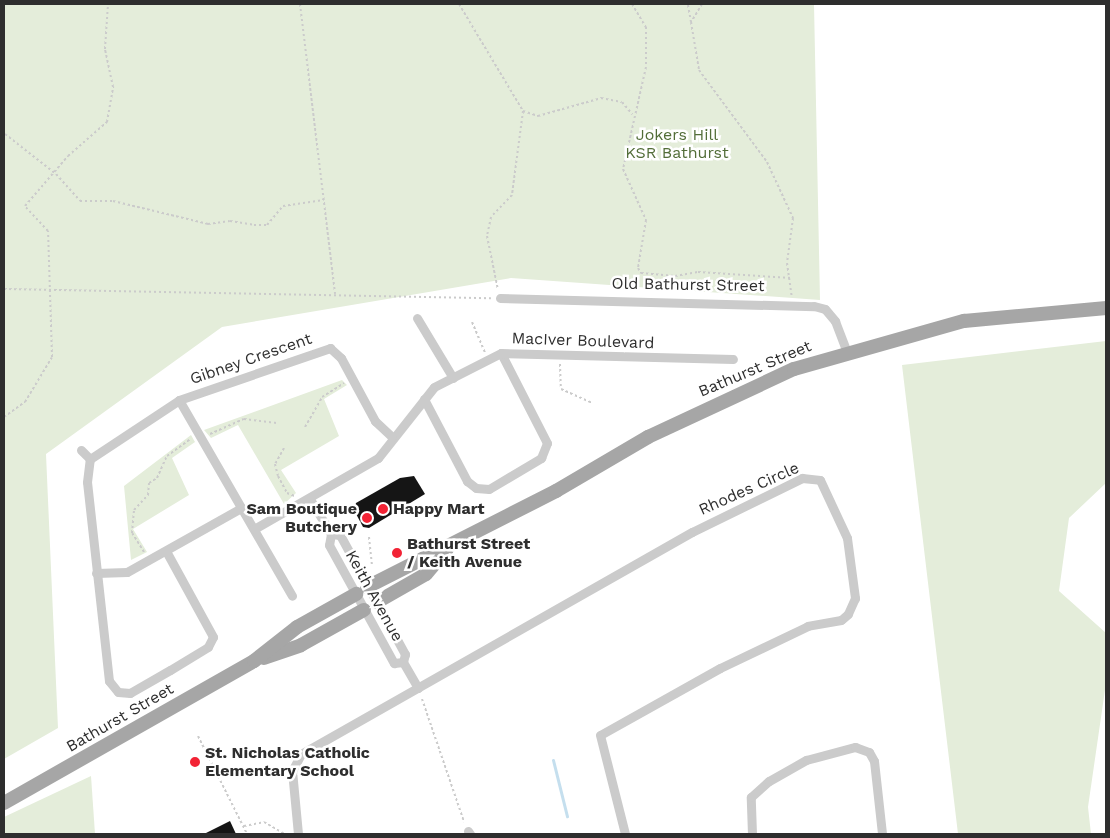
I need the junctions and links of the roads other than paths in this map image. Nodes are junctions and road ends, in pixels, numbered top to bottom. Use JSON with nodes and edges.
{"nodes":[{"id":1,"x":500,"y":298,"type":"road end"},
{"id":2,"x":1106,"y":308,"type":"edge"},
{"id":3,"x":417,"y":318,"type":"dead end"},
{"id":4,"x":847,"y":352,"type":"junction"},
{"id":5,"x":501,"y":353,"type":"junction"},
{"id":6,"x":733,"y":359,"type":"dead end"},
{"id":7,"x":453,"y":378,"type":"junction"},
{"id":8,"x":424,"y":399,"type":"junction"},
{"id":9,"x":179,"y":400,"type":"junction"},
{"id":10,"x":392,"y":437,"type":"junction"},
{"id":11,"x":81,"y":450,"type":"dead end"},
{"id":12,"x":90,"y":459,"type":"junction"},
{"id":13,"x":310,"y":499,"type":"junction"},
{"id":14,"x":241,"y":508,"type":"junction"},
{"id":15,"x":254,"y":529,"type":"junction"},
{"id":16,"x":331,"y":534,"type":"junction"},
{"id":17,"x":447,"y":548,"type":"junction"},
{"id":18,"x":166,"y":551,"type":"junction"},
{"id":19,"x":96,"y":573,"type":"junction"},
{"id":20,"x":362,"y":591,"type":"junction"},
{"id":21,"x":292,"y":596,"type":"dead end"},
{"id":22,"x":377,"y":602,"type":"junction"},
{"id":23,"x":364,"y":610,"type":"junction"},
{"id":24,"x":254,"y":661,"type":"junction"},
{"id":25,"x":403,"y":662,"type":"junction"},
{"id":26,"x":418,"y":688,"type":"junction"},
{"id":27,"x":4,"y":803,"type":"edge"},
{"id":28,"x":298,"y":834,"type":"edge"},
{"id":29,"x":625,"y":834,"type":"edge"},
{"id":30,"x":752,"y":834,"type":"edge"},
{"id":31,"x":882,"y":834,"type":"edge"}],
"edges":[{"from":1,"to":4,"type":"street","name":"Old Bathurst Street"},
{"from":2,"to":4,"type":"main road","name":"Bathurst Street"},
{"from":3,"to":7,"type":"street"},
{"from":4,"to":17,"type":"main road","name":"Bathurst Street"},
{"from":5,"to":6,"type":"street","name":"MacIver Boulevard"},
{"from":5,"to":7,"type":"street","name":"MacIver Boulevard"},
{"from":5,"to":8,"type":"street"},
{"from":7,"to":8,"type":"street","name":"MacIver Boulevard"},
{"from":8,"to":10,"type":"street","name":"MacIver Boulevard"},
{"from":9,"to":10,"type":"street","name":"Gibney Crescent"},
{"from":9,"to":12,"type":"street","name":"Gibney Crescent"},
{"from":9,"to":14,"type":"street"},
{"from":10,"to":13,"type":"street","name":"MacIver Boulevard"},
{"from":11,"to":12,"type":"street"},
{"from":12,"to":19,"type":"street"},
{"from":13,"to":15,"type":"street","name":"MacIver Boulevard"},
{"from":13,"to":16,"type":"street","name":"Keith Avenue"},
{"from":14,"to":15,"type":"street"},
{"from":14,"to":18,"type":"street"},
{"from":15,"to":21,"type":"street"},
{"from":16,"to":20,"type":"street","name":"Keith Avenue"},
{"from":16,"to":20,"type":"street","name":"Keith Avenue"},
{"from":17,"to":20,"type":"main road","name":"Bathurst Street"},
{"from":17,"to":22,"type":"main road","name":"Bathurst Street"},
{"from":18,"to":19,"type":"street"},
{"from":18,"to":19,"type":"street"},
{"from":20,"to":22,"type":"street","name":"Keith Avenue"},
{"from":20,"to":23,"type":"street","name":"Keith Avenue"},
{"from":20,"to":24,"type":"main road","name":"Bathurst Street"},
{"from":22,"to":25,"type":"street","name":"Keith Avenue"},
{"from":23,"to":24,"type":"main road","name":"Bathurst Street"},
{"from":23,"to":25,"type":"street","name":"Keith Avenue"},
{"from":24,"to":27,"type":"main road","name":"Bathurst Street"},
{"from":25,"to":26,"type":"street","name":"Keith Avenue"},
{"from":26,"to":28,"type":"street"},
{"from":26,"to":29,"type":"street","name":"Rhodes Circle"},
{"from":30,"to":31,"type":"street"}]}
